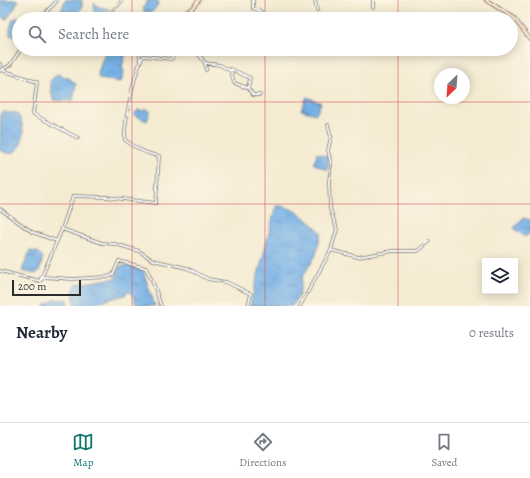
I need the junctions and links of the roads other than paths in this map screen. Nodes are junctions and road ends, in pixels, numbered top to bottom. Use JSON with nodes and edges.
{"nodes":[{"id":1,"x":58,"y":0,"type":"edge"},
{"id":2,"x":122,"y":0,"type":"edge"},
{"id":3,"x":199,"y":0,"type":"edge"},
{"id":4,"x":253,"y":0,"type":"edge"},
{"id":5,"x":314,"y":0,"type":"edge"},
{"id":6,"x":373,"y":0,"type":"edge"},
{"id":7,"x":486,"y":0,"type":"edge"},
{"id":8,"x":373,"y":7,"type":"dead end"},
{"id":9,"x":192,"y":8,"type":"junction"},
{"id":10,"x":318,"y":10,"type":"dead end"},
{"id":11,"x":47,"y":12,"type":"edge"},
{"id":12,"x":111,"y":12,"type":"edge"},
{"id":13,"x":183,"y":12,"type":"edge"},
{"id":14,"x":191,"y":12,"type":"edge"},
{"id":15,"x":262,"y":12,"type":"edge"},
{"id":16,"x":505,"y":12,"type":"edge"},
{"id":17,"x":518,"y":23,"type":"edge"},
{"id":18,"x":530,"y":39,"type":"edge"},
{"id":19,"x":16,"y":56,"type":"edge"},
{"id":20,"x":138,"y":56,"type":"edge"},
{"id":21,"x":144,"y":56,"type":"edge"},
{"id":22,"x":144,"y":56,"type":"edge"},
{"id":23,"x":173,"y":56,"type":"edge"},
{"id":24,"x":200,"y":56,"type":"edge"},
{"id":25,"x":140,"y":62,"type":"junction"},
{"id":26,"x":206,"y":63,"type":"junction"},
{"id":27,"x":0,"y":64,"type":"edge"},
{"id":28,"x":228,"y":68,"type":"junction"},
{"id":29,"x":1,"y":70,"type":"edge"},
{"id":30,"x":206,"y":70,"type":"dead end"},
{"id":31,"x":248,"y":88,"type":"junction"},
{"id":32,"x":260,"y":95,"type":"dead end"},
{"id":33,"x":328,"y":125,"type":"dead end"},
{"id":34,"x":78,"y":138,"type":"dead end"},
{"id":35,"x":0,"y":209,"type":"edge"},
{"id":36,"x":62,"y":229,"type":"junction"},
{"id":37,"x":57,"y":241,"type":"junction"},
{"id":38,"x":430,"y":241,"type":"dead end"},
{"id":39,"x":330,"y":250,"type":"junction"},
{"id":40,"x":0,"y":271,"type":"edge"},
{"id":41,"x":40,"y":281,"type":"junction"},
{"id":42,"x":161,"y":306,"type":"edge"},
{"id":43,"x":248,"y":306,"type":"edge"},
{"id":44,"x":300,"y":306,"type":"edge"}],
"edges":[{"from":1,"to":11,"type":"street"},
{"from":2,"to":12,"type":"street"},
{"from":3,"to":9,"type":"street"},
{"from":4,"to":15,"type":"street"},
{"from":5,"to":10,"type":"street"},
{"from":6,"to":8,"type":"street"},
{"from":7,"to":16,"type":"street"},
{"from":9,"to":13,"type":"street"},
{"from":9,"to":14,"type":"street"},
{"from":17,"to":18,"type":"street"},
{"from":19,"to":29,"type":"street"},
{"from":20,"to":25,"type":"street"},
{"from":21,"to":23,"type":"street"},
{"from":22,"to":25,"type":"street"},
{"from":24,"to":26,"type":"street"},
{"from":25,"to":36,"type":"street"},
{"from":26,"to":28,"type":"street"},
{"from":26,"to":30,"type":"street"},
{"from":27,"to":29,"type":"street"},
{"from":28,"to":31,"type":"street"},
{"from":28,"to":31,"type":"street"},
{"from":29,"to":34,"type":"street"},
{"from":31,"to":32,"type":"street"},
{"from":33,"to":39,"type":"street"},
{"from":35,"to":37,"type":"street"},
{"from":36,"to":37,"type":"street"},
{"from":36,"to":43,"type":"street"},
{"from":37,"to":41,"type":"street"},
{"from":38,"to":39,"type":"street"},
{"from":39,"to":44,"type":"street"},
{"from":40,"to":41,"type":"street"},
{"from":41,"to":42,"type":"street"}]}
